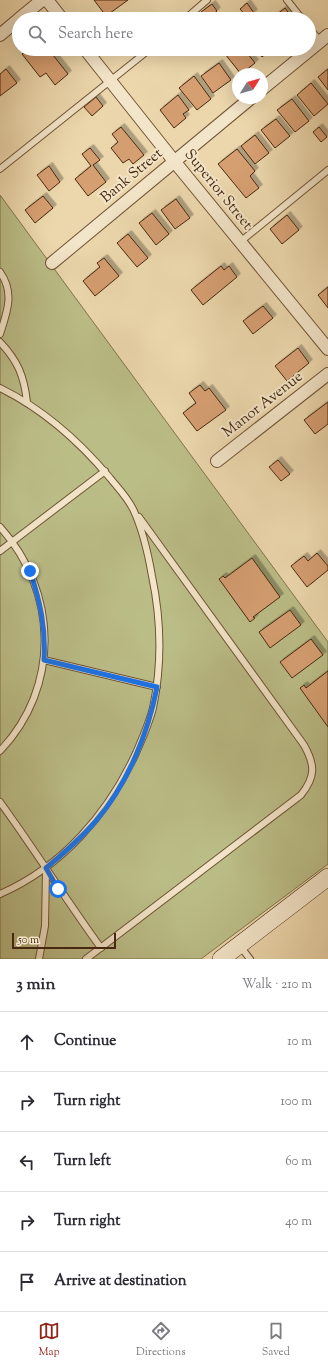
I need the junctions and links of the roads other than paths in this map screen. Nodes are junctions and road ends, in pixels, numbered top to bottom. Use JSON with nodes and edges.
{"nodes":[{"id":1,"x":42,"y":0,"type":"edge"},
{"id":2,"x":47,"y":0,"type":"edge"},
{"id":3,"x":207,"y":0,"type":"edge"},
{"id":4,"x":287,"y":0,"type":"edge"},
{"id":5,"x":27,"y":12,"type":"edge"},
{"id":6,"x":56,"y":12,"type":"edge"},
{"id":7,"x":193,"y":12,"type":"edge"},
{"id":8,"x":296,"y":12,"type":"edge"},
{"id":9,"x":12,"y":25,"type":"edge"},
{"id":10,"x":0,"y":35,"type":"edge"},
{"id":11,"x":324,"y":38,"type":"edge"},
{"id":12,"x":316,"y":45,"type":"edge"},
{"id":13,"x":90,"y":56,"type":"edge"},
{"id":14,"x":141,"y":56,"type":"edge"},
{"id":15,"x":302,"y":56,"type":"edge"},
{"id":16,"x":110,"y":81,"type":"junction"},
{"id":17,"x":268,"y":84,"type":"edge"},
{"id":18,"x":244,"y":104,"type":"edge"},
{"id":19,"x":174,"y":161,"type":"junction"},
{"id":20,"x":0,"y":169,"type":"edge"},
{"id":21,"x":328,"y":170,"type":"edge"},
{"id":22,"x":240,"y":242,"type":"junction"},
{"id":23,"x":52,"y":263,"type":"dead end"},
{"id":24,"x":0,"y":272,"type":"edge"},
{"id":25,"x":0,"y":334,"type":"edge"},
{"id":26,"x":0,"y":342,"type":"edge"},
{"id":27,"x":328,"y":350,"type":"edge"},
{"id":28,"x":328,"y":374,"type":"edge"},
{"id":29,"x":0,"y":388,"type":"edge"},
{"id":30,"x":27,"y":402,"type":"junction"},
{"id":31,"x":217,"y":461,"type":"dead end"},
{"id":32,"x":105,"y":471,"type":"junction"},
{"id":33,"x":132,"y":508,"type":"junction"},
{"id":34,"x":0,"y":526,"type":"edge"},
{"id":35,"x":13,"y":541,"type":"junction"},
{"id":36,"x":0,"y":550,"type":"edge"},
{"id":37,"x":44,"y":660,"type":"junction"},
{"id":38,"x":157,"y":687,"type":"junction"},
{"id":39,"x":0,"y":751,"type":"edge"},
{"id":40,"x":0,"y":802,"type":"edge"},
{"id":41,"x":46,"y":868,"type":"junction"},
{"id":42,"x":328,"y":877,"type":"edge"},
{"id":43,"x":0,"y":894,"type":"edge"},
{"id":44,"x":239,"y":945,"type":"junction"},
{"id":45,"x":101,"y":948,"type":"junction"},
{"id":46,"x":39,"y":959,"type":"edge"},
{"id":47,"x":86,"y":959,"type":"edge"},
{"id":48,"x":221,"y":959,"type":"edge"},
{"id":49,"x":250,"y":959,"type":"edge"}],
"edges":[{"from":1,"to":5,"type":"street"},
{"from":2,"to":6,"type":"street"},
{"from":3,"to":7,"type":"lane"},
{"from":4,"to":8,"type":"lane"},
{"from":9,"to":10,"type":"street"},
{"from":11,"to":12,"type":"street"},
{"from":13,"to":16,"type":"street","name":"Superior Street"},
{"from":14,"to":16,"type":"lane"},
{"from":15,"to":17,"type":"street"},
{"from":16,"to":19,"type":"street","name":"Superior Street"},
{"from":16,"to":20,"type":"lane"},
{"from":18,"to":19,"type":"street","name":"Bank Street"},
{"from":19,"to":22,"type":"street","name":"Superior Street"},
{"from":19,"to":23,"type":"street","name":"Bank Street"},
{"from":21,"to":22,"type":"lane"},
{"from":22,"to":27,"type":"street","name":"Superior Street"},
{"from":24,"to":25,"type":"lane"},
{"from":26,"to":30,"type":"lane"},
{"from":28,"to":31,"type":"street","name":"Manor Avenue"},
{"from":29,"to":30,"type":"lane"},
{"from":30,"to":32,"type":"lane"},
{"from":32,"to":33,"type":"lane"},
{"from":32,"to":35,"type":"lane"},
{"from":33,"to":38,"type":"lane"},
{"from":33,"to":45,"type":"lane"},
{"from":34,"to":35,"type":"lane"},
{"from":35,"to":36,"type":"lane"},
{"from":35,"to":37,"type":"lane"},
{"from":37,"to":38,"type":"lane"},
{"from":37,"to":39,"type":"lane"},
{"from":38,"to":41,"type":"lane"},
{"from":40,"to":41,"type":"lane"},
{"from":41,"to":43,"type":"lane"},
{"from":41,"to":45,"type":"lane"},
{"from":41,"to":46,"type":"lane"},
{"from":42,"to":44,"type":"street"},
{"from":44,"to":48,"type":"street"},
{"from":44,"to":49,"type":"lane"},
{"from":45,"to":47,"type":"lane"}]}
